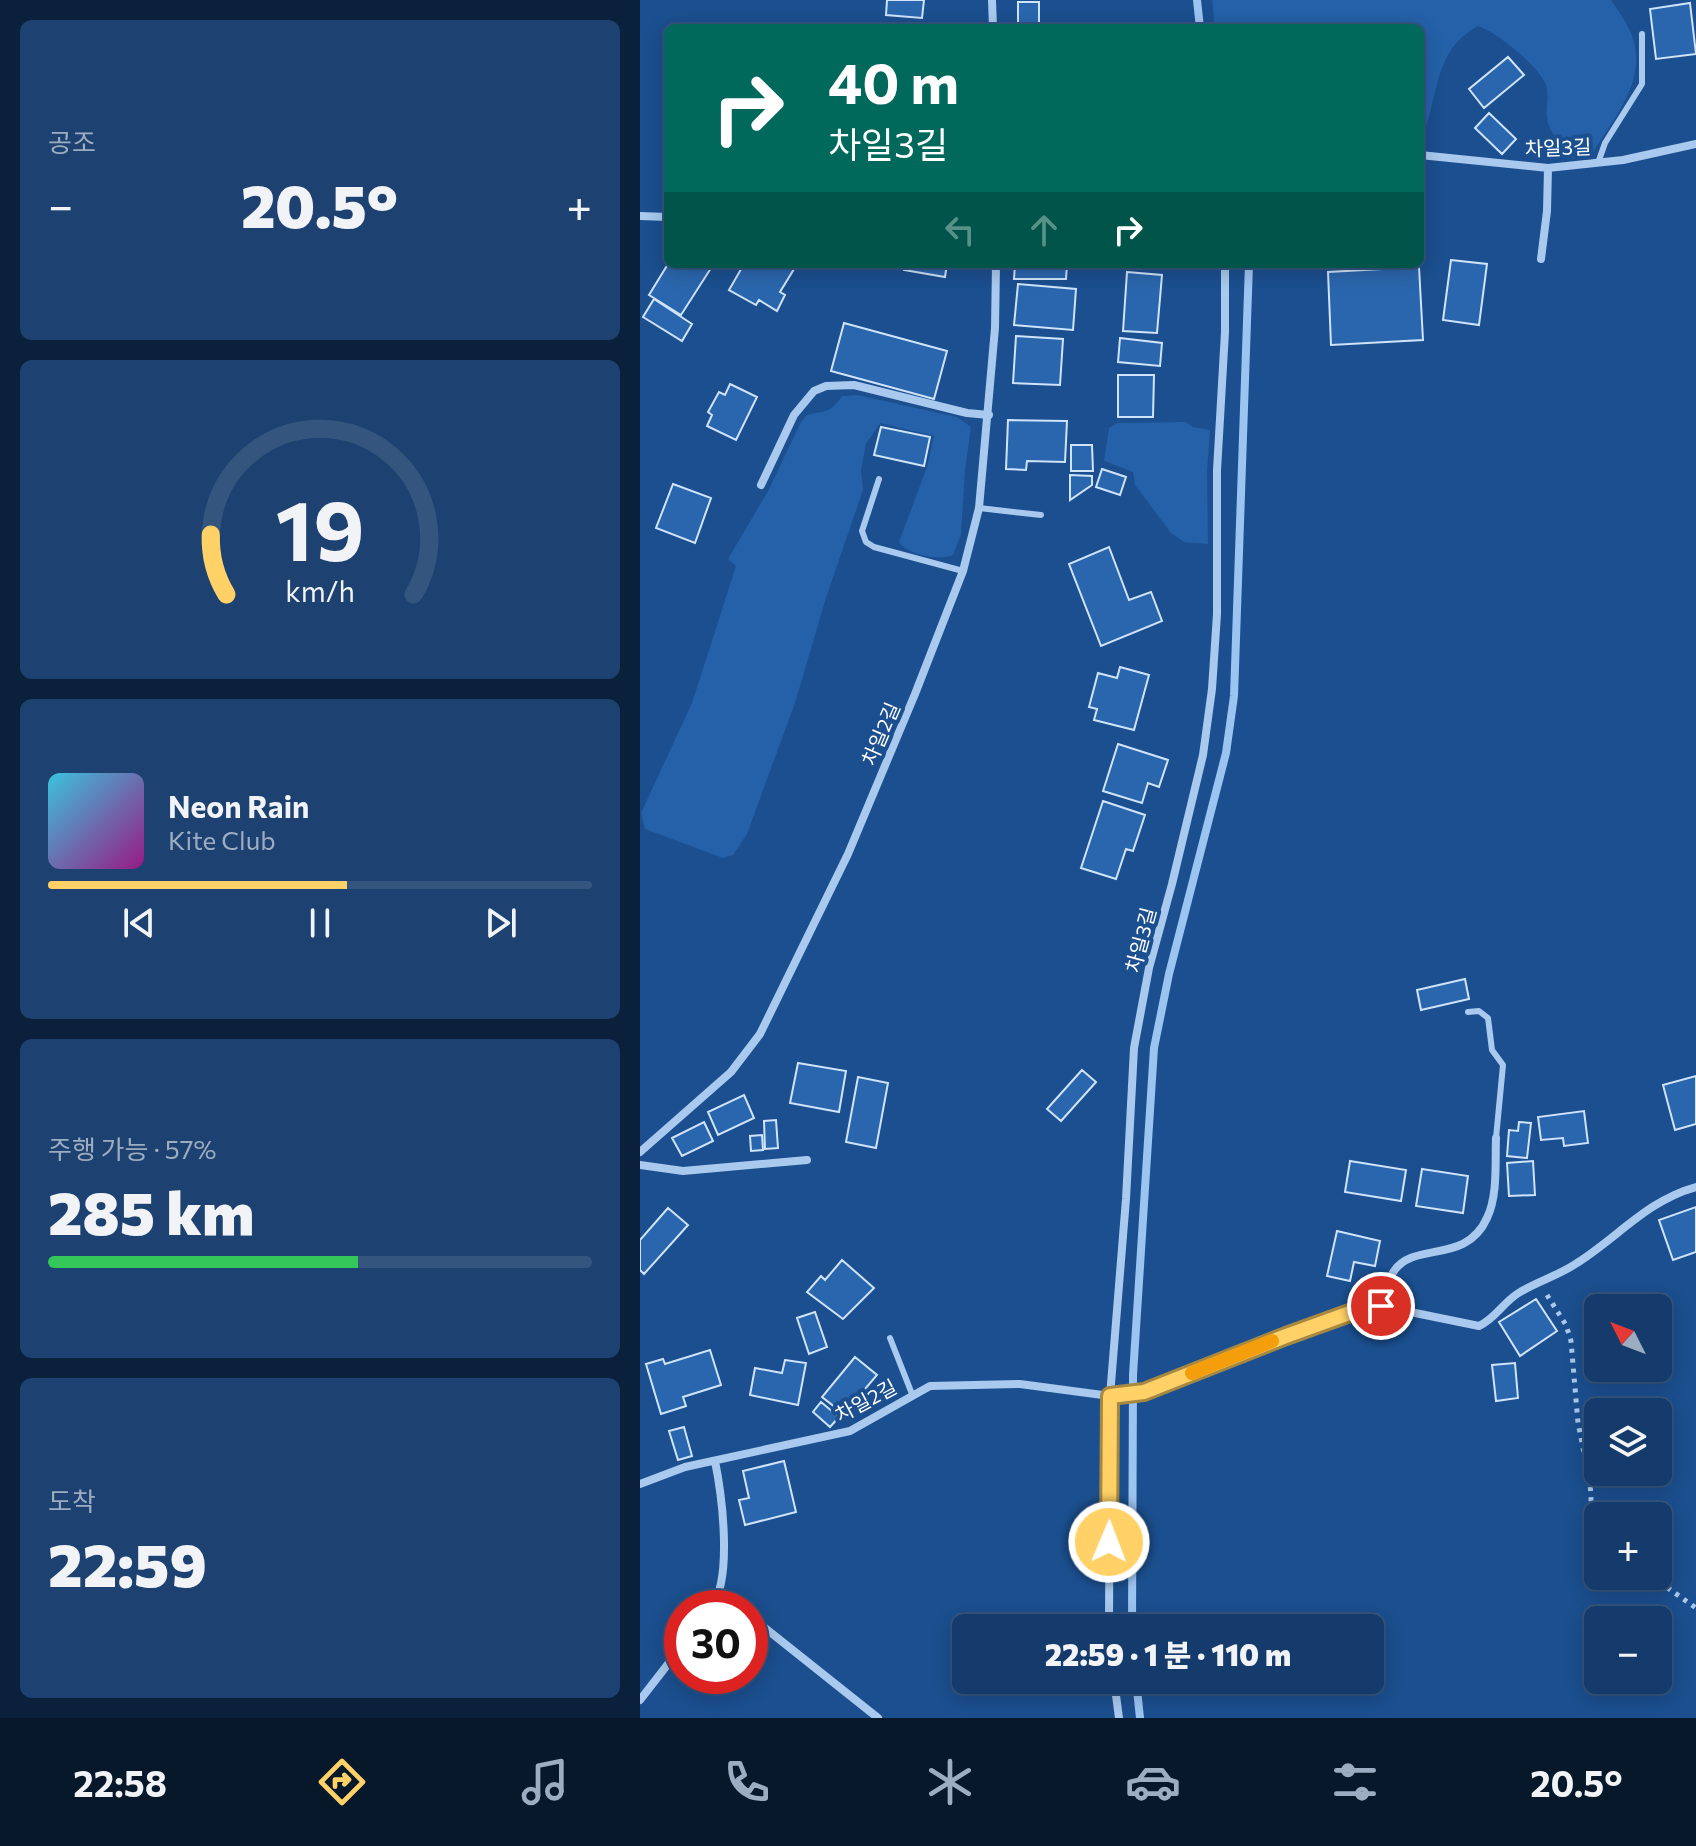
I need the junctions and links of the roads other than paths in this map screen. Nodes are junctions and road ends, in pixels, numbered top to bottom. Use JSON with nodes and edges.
{"nodes":[{"id":1,"x":992,"y":0,"type":"edge"},
{"id":2,"x":993,"y":24,"type":"edge"},
{"id":3,"x":1642,"y":34,"type":"dead end"},
{"id":4,"x":1696,"y":144,"type":"edge"},
{"id":5,"x":1424,"y":155,"type":"edge"},
{"id":6,"x":1598,"y":164,"type":"junction"},
{"id":7,"x":1548,"y":168,"type":"junction"},
{"id":8,"x":640,"y":216,"type":"edge"},
{"id":9,"x":664,"y":217,"type":"edge"},
{"id":10,"x":1541,"y":259,"type":"dead end"},
{"id":11,"x":996,"y":268,"type":"edge"},
{"id":12,"x":1225,"y":268,"type":"edge"},
{"id":13,"x":989,"y":415,"type":"junction"},
{"id":14,"x":879,"y":479,"type":"dead end"},
{"id":15,"x":761,"y":485,"type":"dead end"},
{"id":16,"x":979,"y":508,"type":"junction"},
{"id":17,"x":1041,"y":515,"type":"dead end"},
{"id":18,"x":963,"y":571,"type":"junction"},
{"id":19,"x":1468,"y":1012,"type":"dead end"},
{"id":20,"x":1496,"y":1138,"type":"joint"},
{"id":21,"x":640,"y":1152,"type":"edge"},
{"id":22,"x":807,"y":1160,"type":"dead end"},
{"id":23,"x":640,"y":1165,"type":"edge"},
{"id":24,"x":1696,"y":1187,"type":"edge"},
{"id":25,"x":1381,"y":1306,"type":"junction"},
{"id":26,"x":890,"y":1338,"type":"dead end"},
{"id":27,"x":912,"y":1394,"type":"junction"},
{"id":28,"x":1110,"y":1396,"type":"junction"},
{"id":29,"x":715,"y":1461,"type":"junction"},
{"id":30,"x":640,"y":1484,"type":"edge"},
{"id":31,"x":720,"y":1590,"type":"edge"},
{"id":32,"x":1109,"y":1614,"type":"edge"},
{"id":33,"x":768,"y":1630,"type":"edge"},
{"id":34,"x":664,"y":1669,"type":"edge"},
{"id":35,"x":1116,"y":1694,"type":"edge"},
{"id":36,"x":640,"y":1700,"type":"edge"},
{"id":37,"x":878,"y":1718,"type":"edge"},
{"id":38,"x":1119,"y":1718,"type":"edge"}],
"edges":[{"from":1,"to":2,"type":"street"},
{"from":3,"to":6,"type":"lane"},
{"from":4,"to":6,"type":"street","name":"차일3길"},
{"from":5,"to":7,"type":"street","name":"차일3길"},
{"from":6,"to":7,"type":"street","name":"차일3길"},
{"from":7,"to":10,"type":"street"},
{"from":8,"to":9,"type":"street"},
{"from":11,"to":13,"type":"street","name":"차일2길"},
{"from":12,"to":28,"type":"street","name":"차일3길"},
{"from":13,"to":15,"type":"street"},
{"from":13,"to":16,"type":"street","name":"차일2길"},
{"from":14,"to":18,"type":"lane"},
{"from":16,"to":17,"type":"lane"},
{"from":16,"to":18,"type":"street","name":"차일2길"},
{"from":18,"to":21,"type":"street","name":"차일2길"},
{"from":19,"to":20,"type":"lane"},
{"from":20,"to":25,"type":"street"},
{"from":22,"to":23,"type":"street"},
{"from":24,"to":25,"type":"street"},
{"from":25,"to":28,"type":"street","name":"차일2길"},
{"from":26,"to":27,"type":"lane"},
{"from":27,"to":28,"type":"street","name":"차일2길"},
{"from":27,"to":29,"type":"street","name":"차일2길"},
{"from":28,"to":32,"type":"street","name":"차일3길"},
{"from":29,"to":30,"type":"street","name":"차일2길"},
{"from":29,"to":31,"type":"street"},
{"from":33,"to":37,"type":"street"},
{"from":34,"to":36,"type":"street"},
{"from":35,"to":38,"type":"street"}]}
